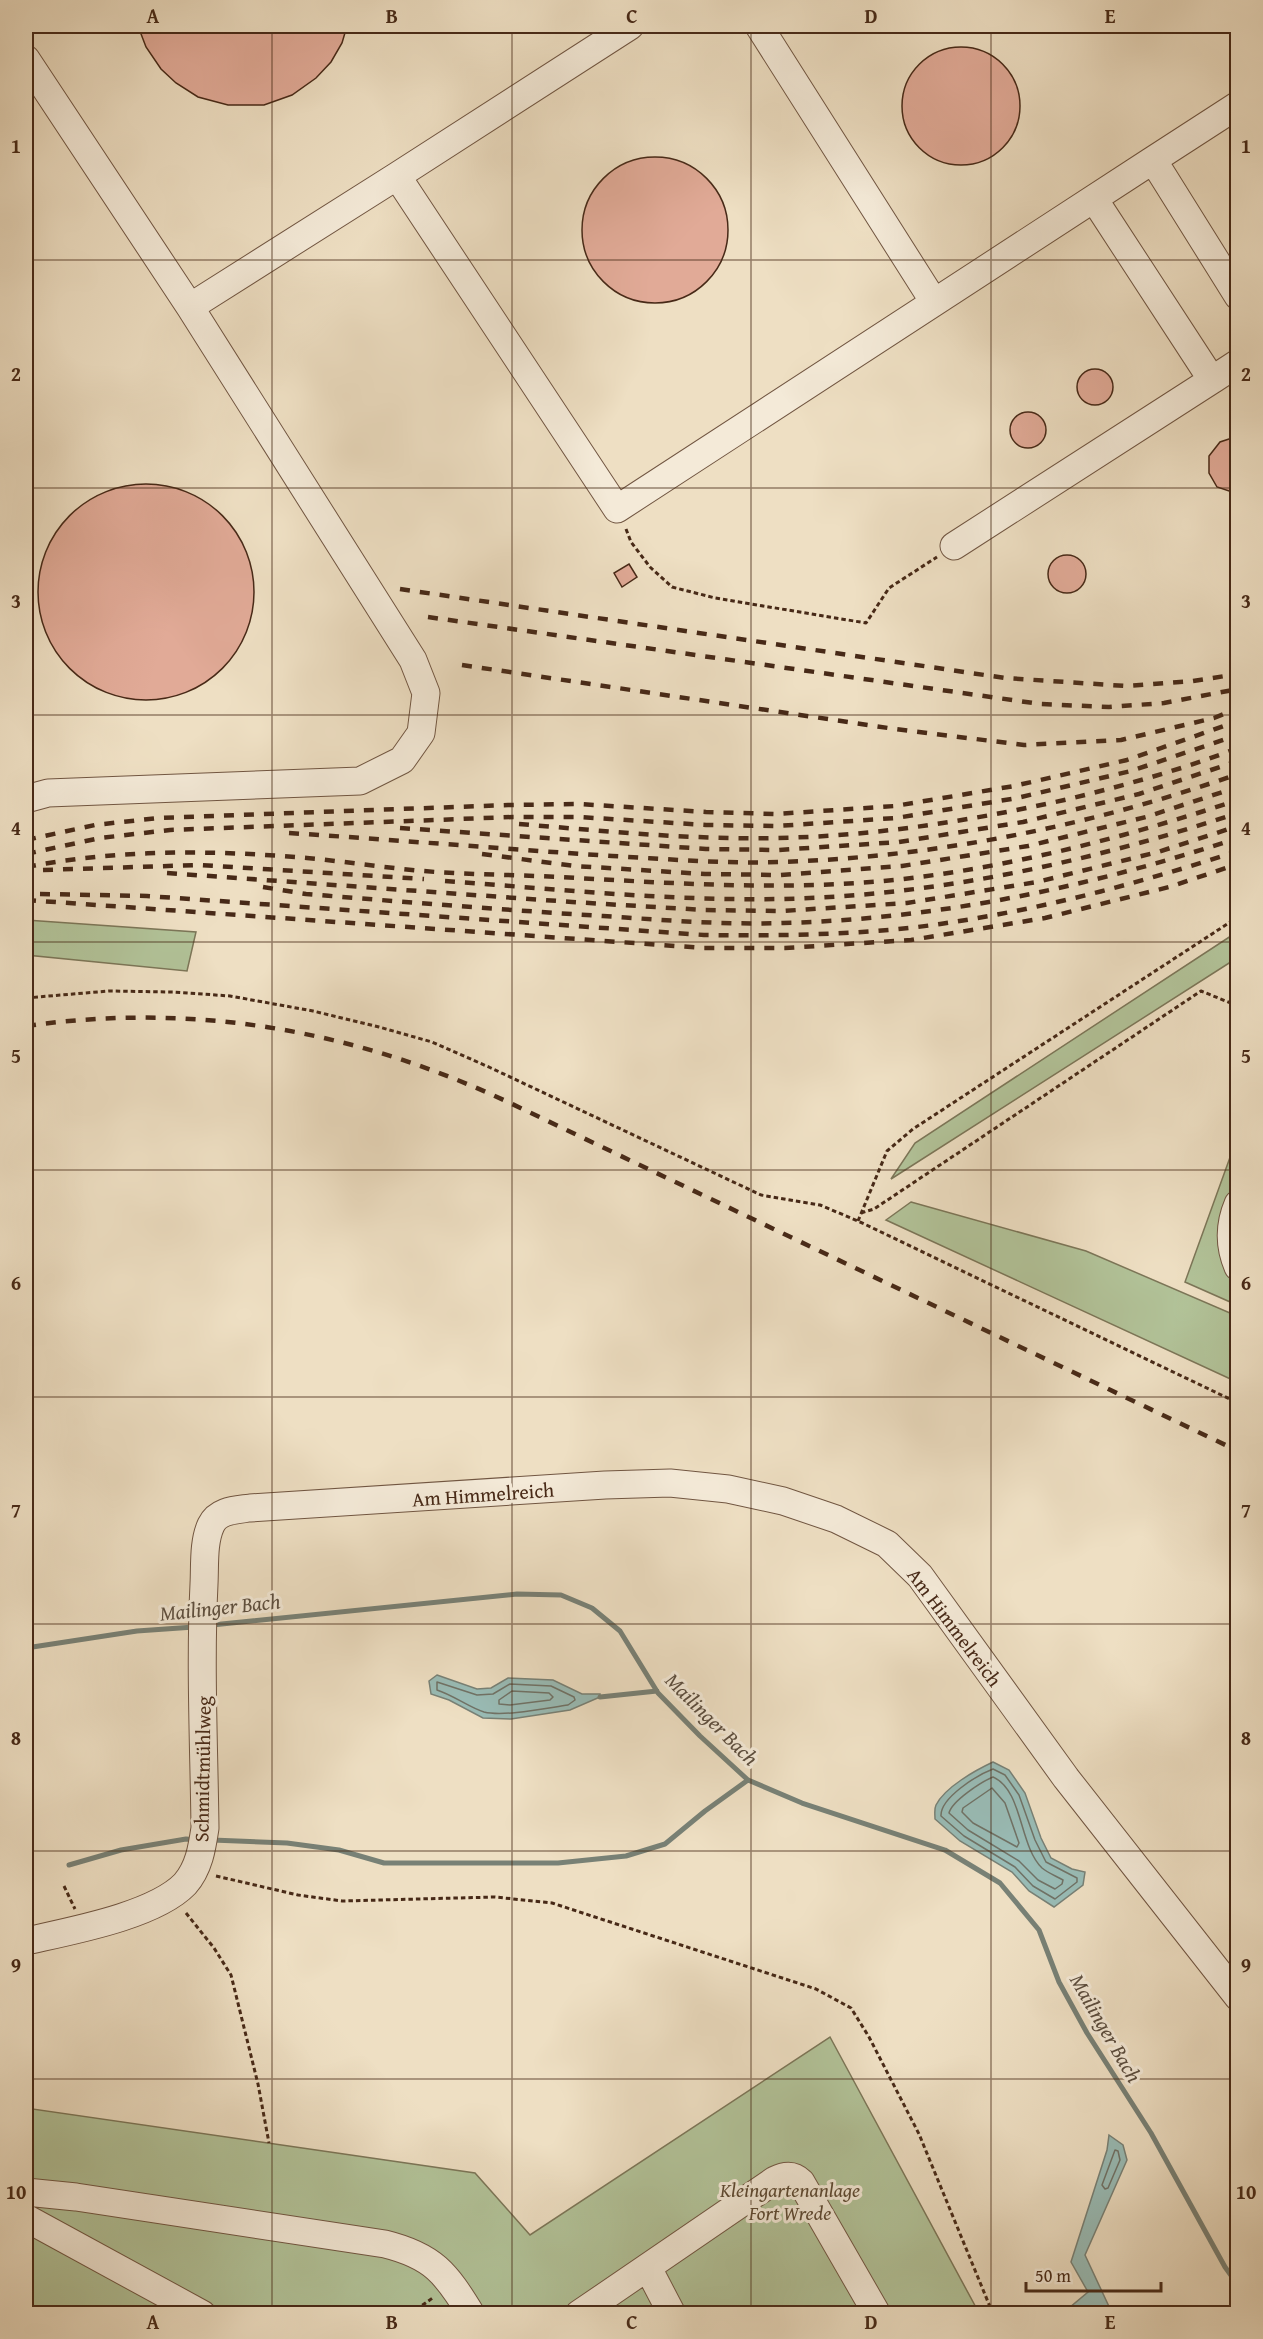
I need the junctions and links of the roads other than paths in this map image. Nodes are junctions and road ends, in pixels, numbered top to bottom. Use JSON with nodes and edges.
{"nodes":[{"id":1,"x":630,"y":26,"type":"edge"},
{"id":2,"x":759,"y":26,"type":"edge"},
{"id":3,"x":26,"y":59,"type":"edge"},
{"id":4,"x":1238,"y":105,"type":"edge"},
{"id":5,"x":1153,"y":160,"type":"junction"},
{"id":6,"x":397,"y":176,"type":"junction"},
{"id":7,"x":1094,"y":199,"type":"junction"},
{"id":8,"x":1238,"y":296,"type":"edge"},
{"id":9,"x":934,"y":302,"type":"junction"},
{"id":10,"x":190,"y":307,"type":"junction"},
{"id":11,"x":1238,"y":363,"type":"edge"},
{"id":12,"x":1212,"y":380,"type":"junction"},
{"id":13,"x":954,"y":546,"type":"road end"},
{"id":14,"x":26,"y":799,"type":"edge"},
{"id":15,"x":1238,"y":1204,"type":"edge"},
{"id":16,"x":1238,"y":1267,"type":"edge"},
{"id":17,"x":217,"y":1516,"type":"joint"},
{"id":18,"x":26,"y":1941,"type":"edge"},
{"id":19,"x":1238,"y":1997,"type":"edge"},
{"id":20,"x":26,"y":2192,"type":"edge"},
{"id":21,"x":26,"y":2218,"type":"edge"},
{"id":22,"x":648,"y":2268,"type":"junction"},
{"id":23,"x":202,"y":2313,"type":"edge"},
{"id":24,"x":471,"y":2313,"type":"edge"},
{"id":25,"x":579,"y":2313,"type":"edge"},
{"id":26,"x":672,"y":2313,"type":"edge"},
{"id":27,"x":877,"y":2313,"type":"edge"}],
"edges":[{"from":1,"to":6,"type":"street"},
{"from":2,"to":9,"type":"street"},
{"from":3,"to":10,"type":"street"},
{"from":4,"to":5,"type":"street"},
{"from":5,"to":7,"type":"street"},
{"from":5,"to":8,"type":"street"},
{"from":6,"to":9,"type":"street"},
{"from":6,"to":10,"type":"street"},
{"from":7,"to":9,"type":"street"},
{"from":7,"to":12,"type":"street"},
{"from":10,"to":14,"type":"street"},
{"from":11,"to":12,"type":"street"},
{"from":12,"to":13,"type":"street"},
{"from":15,"to":16,"type":"street"},
{"from":17,"to":18,"type":"street","name":"Schmidtmühlweg"},
{"from":17,"to":19,"type":"street","name":"Am Himmelreich"},
{"from":20,"to":24,"type":"street"},
{"from":21,"to":23,"type":"street"},
{"from":22,"to":25,"type":"street"},
{"from":22,"to":26,"type":"street"},
{"from":22,"to":27,"type":"street"}]}
